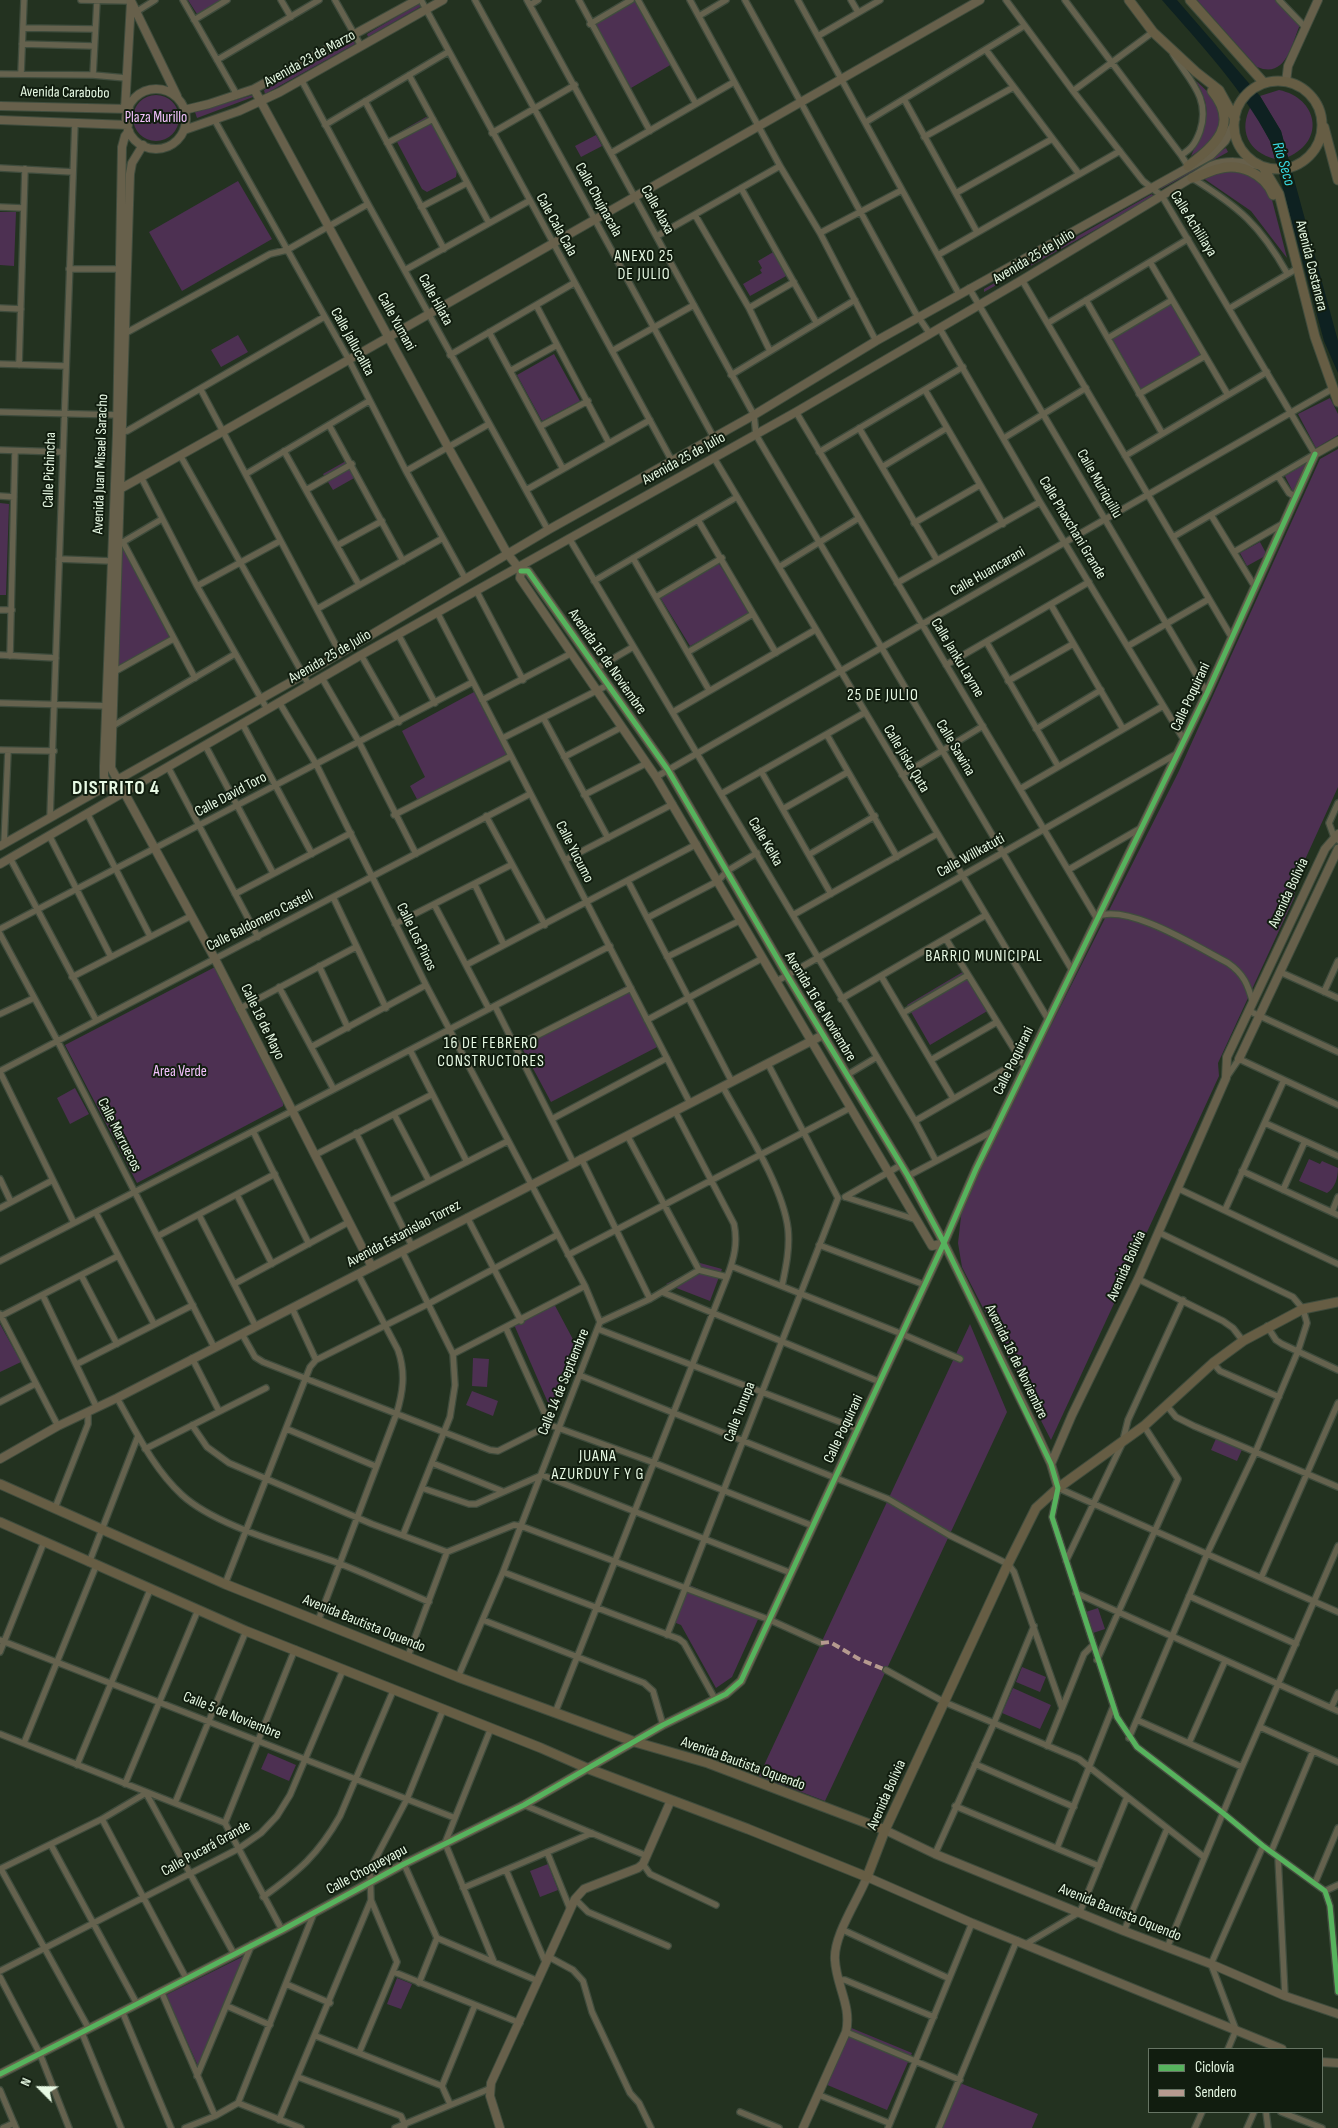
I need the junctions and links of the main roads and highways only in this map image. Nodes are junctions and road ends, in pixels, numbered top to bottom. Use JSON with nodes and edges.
{"nodes":[{"id":1,"x":1128,"y":0,"type":"edge"},
{"id":2,"x":1190,"y":0,"type":"edge"},
{"id":3,"x":1196,"y":72,"type":"junction"},
{"id":4,"x":1264,"y":83,"type":"junction"},
{"id":5,"x":1234,"y":122,"type":"junction"},
{"id":6,"x":1322,"y":122,"type":"junction"},
{"id":7,"x":1188,"y":166,"type":"road end"},
{"id":8,"x":1260,"y":166,"type":"junction"},
{"id":9,"x":1192,"y":178,"type":"road end"},
{"id":10,"x":1338,"y":180,"type":"edge"},
{"id":11,"x":1298,"y":268,"type":"junction"},
{"id":12,"x":1338,"y":402,"type":"edge"},
{"id":13,"x":1338,"y":1302,"type":"edge"},
{"id":14,"x":0,"y":1484,"type":"edge"},
{"id":15,"x":0,"y":1522,"type":"edge"},
{"id":16,"x":885,"y":1830,"type":"junction"}],
"edges":[{"from":1,"to":3,"type":"main road"},
{"from":2,"to":4,"type":"main road"},
{"from":3,"to":5,"type":"main road"},
{"from":3,"to":7,"type":"main road"},
{"from":4,"to":5,"type":"main road"},
{"from":4,"to":6,"type":"main road"},
{"from":5,"to":8,"type":"main road"},
{"from":6,"to":8,"type":"main road"},
{"from":6,"to":10,"type":"main road"},
{"from":8,"to":11,"type":"main road","name":"Avenida Costanera"},
{"from":9,"to":11,"type":"main road"},
{"from":11,"to":12,"type":"main road","name":"Avenida Costanera"},
{"from":13,"to":16,"type":"main road","name":"Avenida Bolivia"},
{"from":14,"to":16,"type":"main road","name":"Avenida Bautista Oquendo"},
{"from":15,"to":16,"type":"main road","name":"Avenida Bolivia"}]}
